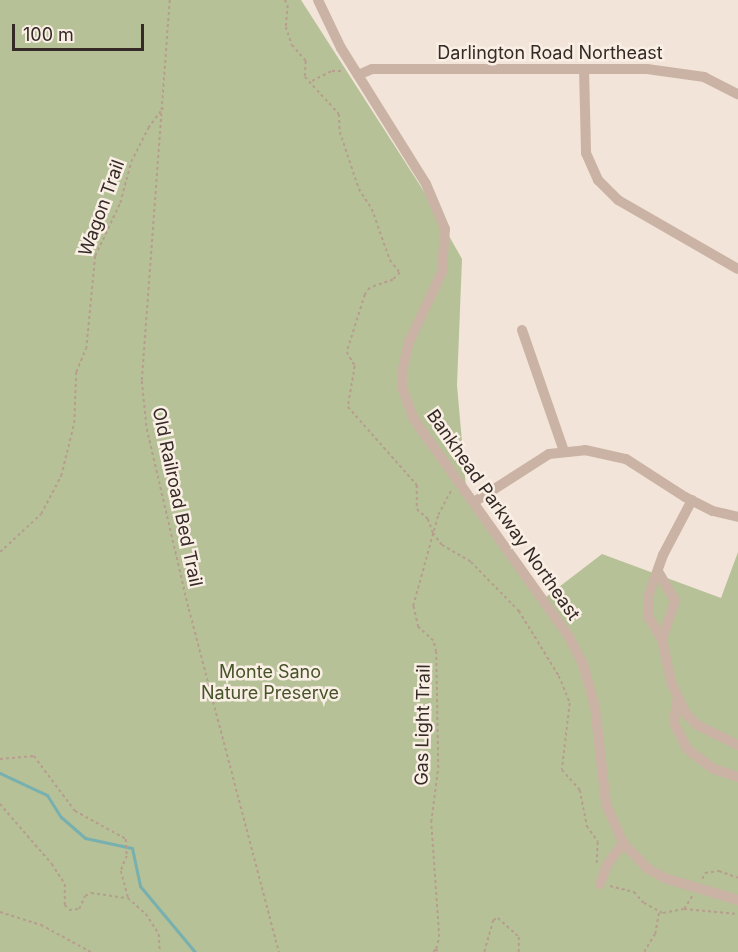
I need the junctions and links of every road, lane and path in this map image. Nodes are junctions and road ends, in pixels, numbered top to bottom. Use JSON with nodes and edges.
{"nodes":[{"id":1,"x":170,"y":0,"type":"edge"},
{"id":2,"x":317,"y":1,"type":"edge"},
{"id":3,"x":584,"y":69,"type":"junction"},
{"id":4,"x":356,"y":72,"type":"junction"},
{"id":5,"x":312,"y":81,"type":"dead end"},
{"id":6,"x":738,"y":94,"type":"edge"},
{"id":7,"x":165,"y":106,"type":"junction"},
{"id":8,"x":738,"y":269,"type":"edge"},
{"id":9,"x":522,"y":330,"type":"dead end"},
{"id":10,"x":564,"y":451,"type":"junction"},
{"id":11,"x":460,"y":483,"type":"junction"},
{"id":12,"x":692,"y":500,"type":"junction"},
{"id":13,"x":474,"y":502,"type":"junction"},
{"id":14,"x":738,"y":517,"type":"edge"},
{"id":15,"x":0,"y":552,"type":"edge"},
{"id":16,"x":659,"y":573,"type":"junction"},
{"id":17,"x":662,"y":639,"type":"junction"},
{"id":18,"x":677,"y":700,"type":"junction"},
{"id":19,"x":738,"y":745,"type":"edge"},
{"id":20,"x":0,"y":759,"type":"edge"},
{"id":21,"x":738,"y":777,"type":"edge"},
{"id":22,"x":0,"y":804,"type":"edge"},
{"id":23,"x":623,"y":843,"type":"junction"},
{"id":24,"x":600,"y":884,"type":"joint"},
{"id":25,"x":128,"y":898,"type":"junction"},
{"id":26,"x":738,"y":900,"type":"edge"},
{"id":27,"x":0,"y":912,"type":"edge"},
{"id":28,"x":659,"y":912,"type":"junction"},
{"id":29,"x":738,"y":914,"type":"edge"},
{"id":30,"x":436,"y":949,"type":"junction"},
{"id":31,"x":91,"y":952,"type":"edge"},
{"id":32,"x":160,"y":952,"type":"edge"},
{"id":33,"x":279,"y":952,"type":"edge"},
{"id":34,"x":433,"y":952,"type":"edge"},
{"id":35,"x":438,"y":952,"type":"edge"},
{"id":36,"x":484,"y":952,"type":"edge"},
{"id":37,"x":519,"y":952,"type":"edge"},
{"id":38,"x":645,"y":952,"type":"edge"}],
"edges":[{"from":1,"to":7,"type":"path","name":"Old Railroad Bed Trail"},
{"from":2,"to":4,"type":"street","name":"Bankhead Parkway Northeast"},
{"from":3,"to":4,"type":"street","name":"Darlington Road Northeast"},
{"from":3,"to":6,"type":"street","name":"Darlington Road Northeast"},
{"from":3,"to":8,"type":"street"},
{"from":4,"to":5,"type":"path"},
{"from":4,"to":11,"type":"street","name":"Bankhead Parkway Northeast"},
{"from":7,"to":15,"type":"path","name":"Wagon Trail"},
{"from":7,"to":33,"type":"path","name":"Old Railroad Bed Trail"},
{"from":9,"to":10,"type":"street"},
{"from":10,"to":12,"type":"street"},
{"from":10,"to":13,"type":"street"},
{"from":11,"to":13,"type":"street","name":"Bankhead Parkway Northeast"},
{"from":11,"to":30,"type":"path","name":"Gas Light Trail"},
{"from":12,"to":14,"type":"street"},
{"from":12,"to":16,"type":"street"},
{"from":13,"to":23,"type":"street","name":"Bankhead Parkway Northeast"},
{"from":16,"to":17,"type":"street"},
{"from":16,"to":17,"type":"street"},
{"from":17,"to":18,"type":"street"},
{"from":18,"to":19,"type":"street"},
{"from":18,"to":21,"type":"street"},
{"from":20,"to":25,"type":"path"},
{"from":22,"to":25,"type":"path"},
{"from":23,"to":24,"type":"street"},
{"from":23,"to":26,"type":"street","name":"Bankhead Parkway Northeast"},
{"from":24,"to":28,"type":"path"},
{"from":25,"to":32,"type":"path"},
{"from":27,"to":31,"type":"path"},
{"from":28,"to":29,"type":"path"},
{"from":28,"to":38,"type":"path"},
{"from":30,"to":34,"type":"path"},
{"from":30,"to":35,"type":"path"},
{"from":36,"to":37,"type":"path"}]}
